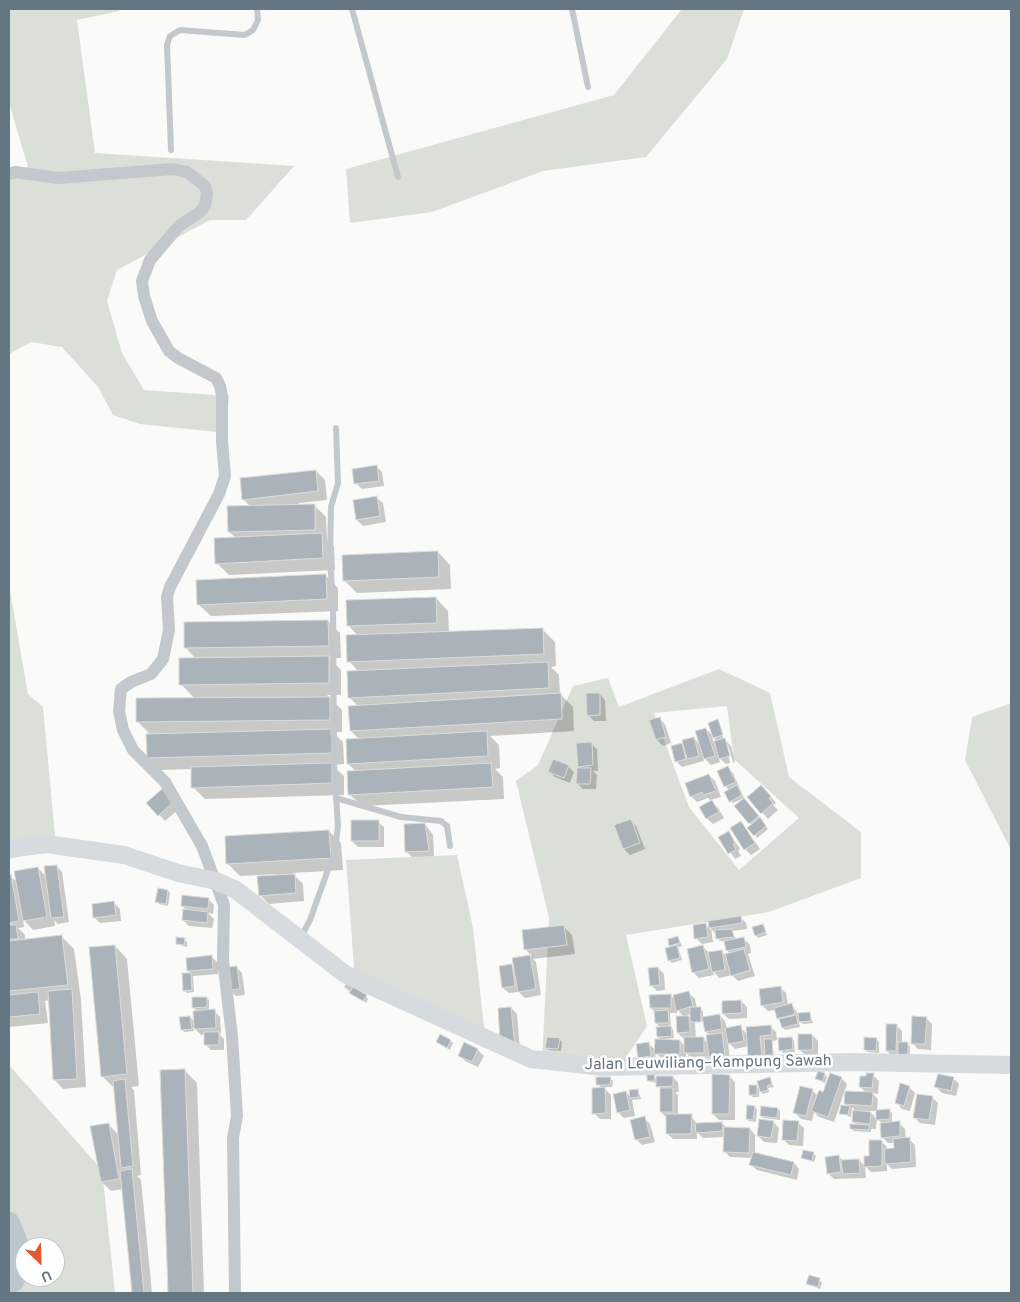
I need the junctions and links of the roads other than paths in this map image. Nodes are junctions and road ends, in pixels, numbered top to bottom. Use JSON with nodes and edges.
{"nodes":[{"id":1,"x":257,"y":9,"type":"edge"},
{"id":2,"x":352,"y":9,"type":"edge"},
{"id":3,"x":572,"y":9,"type":"edge"},
{"id":4,"x":588,"y":87,"type":"dead end"},
{"id":5,"x":171,"y":150,"type":"dead end"},
{"id":6,"x":9,"y":174,"type":"edge"},
{"id":7,"x":398,"y":177,"type":"dead end"},
{"id":8,"x":336,"y":428,"type":"dead end"},
{"id":9,"x":336,"y":798,"type":"junction"},
{"id":10,"x":450,"y":846,"type":"dead end"},
{"id":11,"x":9,"y":849,"type":"edge"},
{"id":12,"x":216,"y":881,"type":"junction"},
{"id":13,"x":300,"y":938,"type":"junction"},
{"id":14,"x":1011,"y":1065,"type":"edge"},
{"id":15,"x":235,"y":1293,"type":"edge"}],
"edges":[{"from":1,"to":5,"type":"lane"},
{"from":2,"to":7,"type":"lane"},
{"from":3,"to":4,"type":"lane"},
{"from":6,"to":12,"type":"street"},
{"from":8,"to":9,"type":"lane"},
{"from":9,"to":10,"type":"lane"},
{"from":9,"to":13,"type":"lane"},
{"from":11,"to":12,"type":"main road","name":"Jalan Leuwiliang–Kampung Sawah"},
{"from":12,"to":13,"type":"main road","name":"Jalan Leuwiliang–Kampung Sawah"},
{"from":12,"to":15,"type":"street"},
{"from":13,"to":14,"type":"main road","name":"Jalan Leuwiliang–Kampung Sawah"}]}
